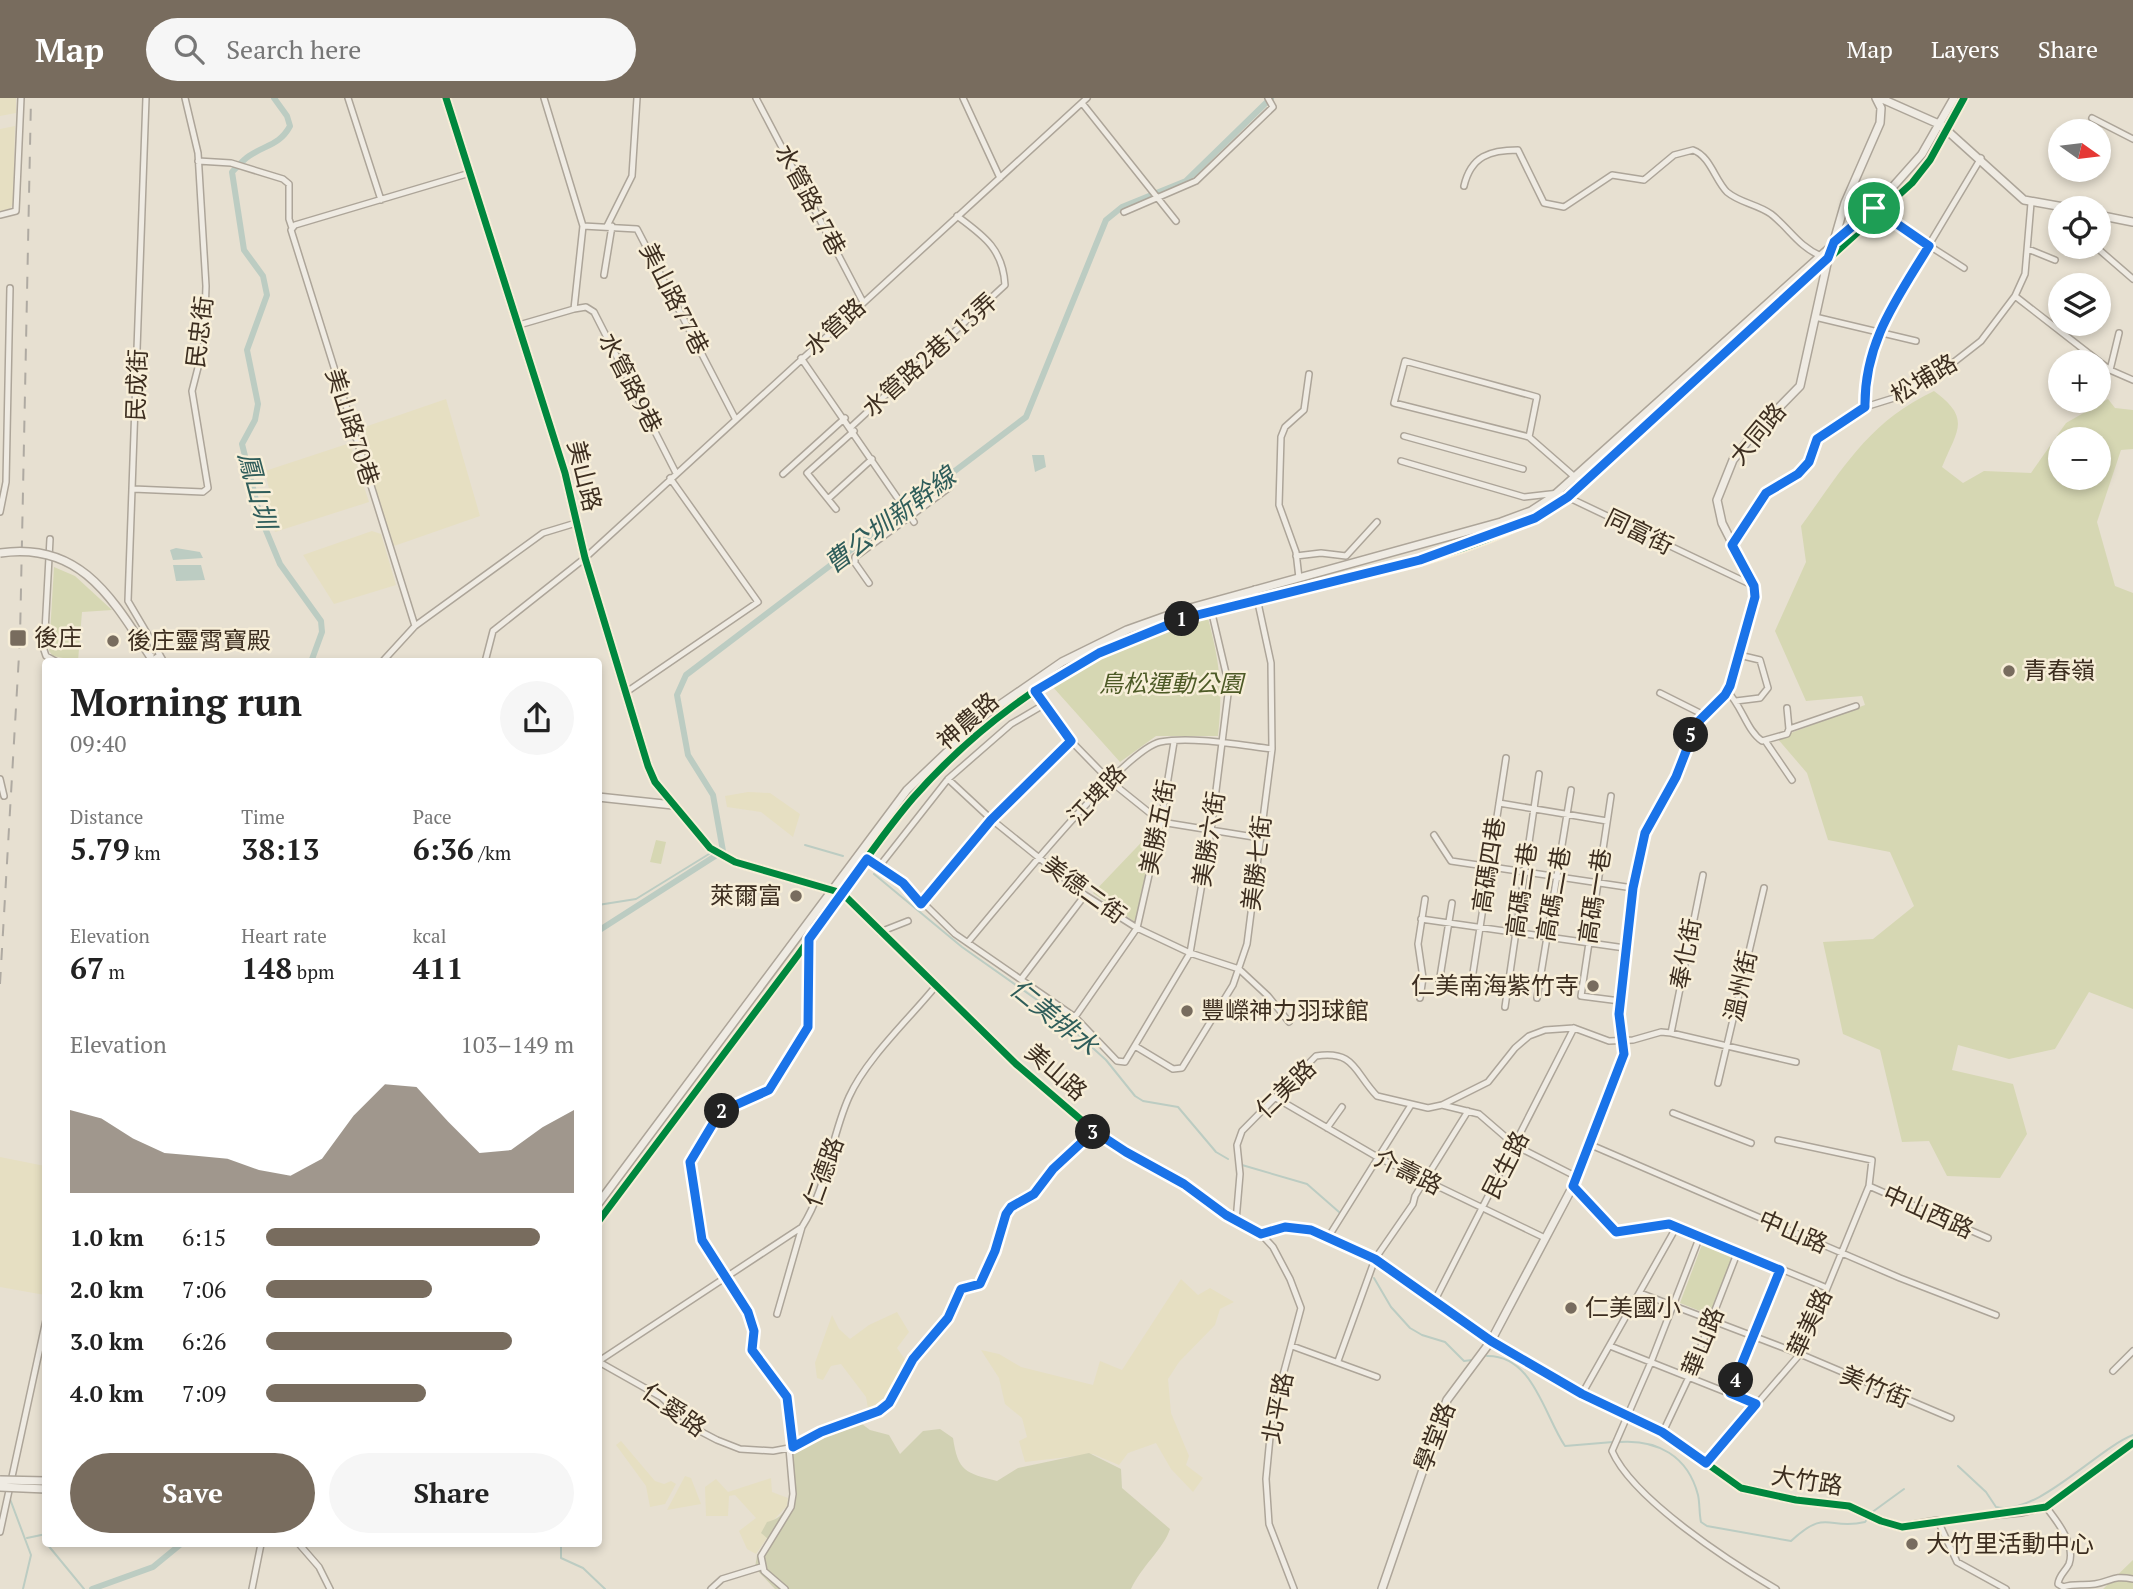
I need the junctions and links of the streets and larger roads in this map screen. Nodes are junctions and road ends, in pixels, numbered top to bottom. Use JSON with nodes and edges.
{"nodes":[{"id":1,"x":21,"y":98,"type":"edge"},
{"id":2,"x":146,"y":98,"type":"edge"},
{"id":3,"x":185,"y":98,"type":"edge"},
{"id":4,"x":348,"y":98,"type":"edge"},
{"id":5,"x":446,"y":98,"type":"edge"},
{"id":6,"x":544,"y":98,"type":"edge"},
{"id":7,"x":638,"y":98,"type":"edge"},
{"id":8,"x":756,"y":98,"type":"edge"},
{"id":9,"x":962,"y":98,"type":"edge"},
{"id":10,"x":1268,"y":98,"type":"edge"},
{"id":11,"x":1878,"y":98,"type":"edge"},
{"id":12,"x":1954,"y":98,"type":"edge"},
{"id":13,"x":1964,"y":98,"type":"edge"},
{"id":14,"x":1084,"y":100,"type":"edge"},
{"id":15,"x":2092,"y":118,"type":"dead end"},
{"id":16,"x":1945,"y":128,"type":"junction"},
{"id":17,"x":2133,"y":139,"type":"edge"},
{"id":18,"x":1981,"y":158,"type":"junction"},
{"id":19,"x":198,"y":162,"type":"junction"},
{"id":20,"x":470,"y":173,"type":"junction"},
{"id":21,"x":1000,"y":178,"type":"junction"},
{"id":22,"x":1464,"y":186,"type":"dead end"},
{"id":23,"x":1157,"y":197,"type":"junction"},
{"id":24,"x":381,"y":200,"type":"junction"},
{"id":25,"x":2031,"y":203,"type":"junction"},
{"id":26,"x":2048,"y":205,"type":"edge"},
{"id":27,"x":1877,"y":211,"type":"junction"},
{"id":28,"x":1124,"y":212,"type":"dead end"},
{"id":29,"x":0,"y":215,"type":"edge"},
{"id":30,"x":957,"y":216,"type":"junction"},
{"id":31,"x":2111,"y":218,"type":"edge"},
{"id":32,"x":1175,"y":221,"type":"dead end"},
{"id":33,"x":2133,"y":222,"type":"edge"},
{"id":34,"x":583,"y":226,"type":"junction"},
{"id":35,"x":609,"y":226,"type":"junction"},
{"id":36,"x":292,"y":228,"type":"junction"},
{"id":37,"x":1834,"y":242,"type":"junction"},
{"id":38,"x":1929,"y":246,"type":"junction"},
{"id":39,"x":2028,"y":249,"type":"junction"},
{"id":40,"x":1819,"y":256,"type":"junction"},
{"id":41,"x":1828,"y":258,"type":"junction"},
{"id":42,"x":2110,"y":259,"type":"edge"},
{"id":43,"x":2055,"y":260,"type":"dead end"},
{"id":44,"x":1964,"y":268,"type":"dead end"},
{"id":45,"x":604,"y":275,"type":"dead end"},
{"id":46,"x":2133,"y":279,"type":"edge"},
{"id":47,"x":10,"y":288,"type":"dead end"},
{"id":48,"x":2015,"y":296,"type":"junction"},
{"id":49,"x":863,"y":302,"type":"junction"},
{"id":50,"x":574,"y":309,"type":"junction"},
{"id":51,"x":1815,"y":317,"type":"junction"},
{"id":52,"x":519,"y":325,"type":"junction"},
{"id":53,"x":1878,"y":330,"type":"junction"},
{"id":54,"x":4,"y":333,"type":"edge"},
{"id":55,"x":2119,"y":333,"type":"dead end"},
{"id":56,"x":1916,"y":341,"type":"dead end"},
{"id":57,"x":2084,"y":350,"type":"edge"},
{"id":58,"x":802,"y":358,"type":"junction"},
{"id":59,"x":2111,"y":366,"type":"edge"},
{"id":60,"x":2111,"y":370,"type":"edge"},
{"id":61,"x":1309,"y":374,"type":"dead end"},
{"id":62,"x":2133,"y":380,"type":"edge"},
{"id":63,"x":1865,"y":407,"type":"junction"},
{"id":64,"x":736,"y":418,"type":"junction"},
{"id":65,"x":845,"y":418,"type":"junction"},
{"id":66,"x":853,"y":429,"type":"junction"},
{"id":67,"x":1404,"y":436,"type":"dead end"},
{"id":68,"x":1529,"y":437,"type":"junction"},
{"id":69,"x":873,"y":459,"type":"junction"},
{"id":70,"x":1401,"y":461,"type":"dead end"},
{"id":71,"x":1523,"y":469,"type":"dead end"},
{"id":72,"x":676,"y":473,"type":"junction"},
{"id":73,"x":783,"y":474,"type":"dead end"},
{"id":74,"x":670,"y":478,"type":"junction"},
{"id":75,"x":3,"y":482,"type":"edge"},
{"id":76,"x":1579,"y":482,"type":"junction"},
{"id":77,"x":950,"y":487,"type":"dead end"},
{"id":78,"x":133,"y":489,"type":"junction"},
{"id":79,"x":1559,"y":493,"type":"junction"},
{"id":80,"x":1568,"y":497,"type":"junction"},
{"id":81,"x":828,"y":499,"type":"junction"},
{"id":82,"x":836,"y":509,"type":"dead end"},
{"id":83,"x":0,"y":512,"type":"edge"},
{"id":84,"x":911,"y":518,"type":"junction"},
{"id":85,"x":1377,"y":522,"type":"dead end"},
{"id":86,"x":576,"y":523,"type":"junction"},
{"id":87,"x":50,"y":539,"type":"dead end"},
{"id":88,"x":1732,"y":545,"type":"junction"},
{"id":89,"x":0,"y":553,"type":"edge"},
{"id":90,"x":1296,"y":556,"type":"junction"},
{"id":91,"x":585,"y":558,"type":"junction"},
{"id":92,"x":1299,"y":578,"type":"junction"},
{"id":93,"x":869,"y":583,"type":"dead end"},
{"id":94,"x":1754,"y":586,"type":"junction"},
{"id":95,"x":1255,"y":589,"type":"junction"},
{"id":96,"x":1258,"y":598,"type":"junction"},
{"id":97,"x":1213,"y":618,"type":"dead end"},
{"id":98,"x":415,"y":626,"type":"junction"},
{"id":99,"x":160,"y":655,"type":"junction"},
{"id":100,"x":1740,"y":655,"type":"junction"},
{"id":101,"x":50,"y":658,"type":"edge"},
{"id":102,"x":151,"y":658,"type":"edge"},
{"id":103,"x":155,"y":658,"type":"edge"},
{"id":104,"x":162,"y":658,"type":"edge"},
{"id":105,"x":387,"y":658,"type":"edge"},
{"id":106,"x":486,"y":658,"type":"edge"},
{"id":107,"x":1030,"y":682,"type":"junction"},
{"id":108,"x":1035,"y":691,"type":"junction"},
{"id":109,"x":1727,"y":691,"type":"junction"},
{"id":110,"x":625,"y":693,"type":"junction"},
{"id":111,"x":1660,"y":693,"type":"dead end"},
{"id":112,"x":1736,"y":701,"type":"junction"},
{"id":113,"x":1045,"y":704,"type":"junction"},
{"id":114,"x":1856,"y":706,"type":"dead end"},
{"id":115,"x":1787,"y":708,"type":"dead end"},
{"id":116,"x":1704,"y":715,"type":"junction"},
{"id":117,"x":1789,"y":729,"type":"junction"},
{"id":118,"x":1071,"y":741,"type":"junction"},
{"id":119,"x":1174,"y":742,"type":"junction"},
{"id":120,"x":1766,"y":742,"type":"junction"},
{"id":121,"x":1223,"y":743,"type":"junction"},
{"id":122,"x":1272,"y":749,"type":"junction"},
{"id":123,"x":1506,"y":758,"type":"dead end"},
{"id":124,"x":1539,"y":774,"type":"dead end"},
{"id":125,"x":0,"y":779,"type":"edge"},
{"id":126,"x":948,"y":779,"type":"junction"},
{"id":127,"x":1792,"y":780,"type":"dead end"},
{"id":128,"x":1110,"y":781,"type":"junction"},
{"id":129,"x":1571,"y":790,"type":"dead end"},
{"id":130,"x":4,"y":796,"type":"dead end"},
{"id":131,"x":1611,"y":796,"type":"dead end"},
{"id":132,"x":602,"y":797,"type":"edge"},
{"id":133,"x":1499,"y":803,"type":"junction"},
{"id":134,"x":673,"y":805,"type":"junction"},
{"id":135,"x":1534,"y":808,"type":"junction"},
{"id":136,"x":1567,"y":814,"type":"junction"},
{"id":137,"x":991,"y":820,"type":"junction"},
{"id":138,"x":1607,"y":821,"type":"junction"},
{"id":139,"x":1161,"y":822,"type":"junction"},
{"id":140,"x":1211,"y":831,"type":"junction"},
{"id":141,"x":1434,"y":835,"type":"dead end"},
{"id":142,"x":1260,"y":838,"type":"junction"},
{"id":143,"x":1039,"y":858,"type":"junction"},
{"id":144,"x":867,"y":859,"type":"junction"},
{"id":145,"x":1488,"y":867,"type":"junction"},
{"id":146,"x":878,"y":868,"type":"junction"},
{"id":147,"x":1524,"y":872,"type":"junction"},
{"id":148,"x":1703,"y":876,"type":"dead end"},
{"id":149,"x":1558,"y":877,"type":"junction"},
{"id":150,"x":1596,"y":883,"type":"junction"},
{"id":151,"x":1633,"y":888,"type":"junction"},
{"id":152,"x":1764,"y":888,"type":"dead end"},
{"id":153,"x":833,"y":890,"type":"junction"},
{"id":154,"x":842,"y":893,"type":"junction"},
{"id":155,"x":1085,"y":895,"type":"junction"},
{"id":156,"x":1425,"y":900,"type":"dead end"},
{"id":157,"x":1452,"y":903,"type":"dead end"},
{"id":158,"x":921,"y":904,"type":"junction"},
{"id":159,"x":1420,"y":919,"type":"junction"},
{"id":160,"x":908,"y":921,"type":"dead end"},
{"id":161,"x":1448,"y":923,"type":"junction"},
{"id":162,"x":808,"y":927,"type":"junction"},
{"id":163,"x":1137,"y":928,"type":"junction"},
{"id":164,"x":1480,"y":928,"type":"junction"},
{"id":165,"x":880,"y":932,"type":"junction"},
{"id":166,"x":1517,"y":933,"type":"junction"},
{"id":167,"x":1546,"y":937,"type":"junction"},
{"id":168,"x":809,"y":939,"type":"junction"},
{"id":169,"x":968,"y":942,"type":"junction"},
{"id":170,"x":1588,"y":943,"type":"junction"},
{"id":171,"x":1625,"y":948,"type":"junction"},
{"id":172,"x":1189,"y":953,"type":"junction"},
{"id":173,"x":1239,"y":969,"type":"junction"},
{"id":174,"x":1473,"y":972,"type":"dead end"},
{"id":175,"x":1022,"y":978,"type":"junction"},
{"id":176,"x":1439,"y":983,"type":"dead end"},
{"id":177,"x":935,"y":987,"type":"junction"},
{"id":178,"x":1420,"y":998,"type":"dead end"},
{"id":179,"x":1537,"y":998,"type":"dead end"},
{"id":180,"x":1620,"y":1001,"type":"junction"},
{"id":181,"x":1505,"y":1007,"type":"dead end"},
{"id":182,"x":1075,"y":1017,"type":"junction"},
{"id":183,"x":1289,"y":1022,"type":"dead end"},
{"id":184,"x":1574,"y":1028,"type":"junction"},
{"id":185,"x":1671,"y":1033,"type":"junction"},
{"id":186,"x":1623,"y":1041,"type":"junction"},
{"id":187,"x":1728,"y":1044,"type":"junction"},
{"id":188,"x":1135,"y":1046,"type":"junction"},
{"id":189,"x":1797,"y":1062,"type":"dead end"},
{"id":190,"x":1718,"y":1083,"type":"dead end"},
{"id":191,"x":1276,"y":1098,"type":"junction"},
{"id":192,"x":1411,"y":1105,"type":"junction"},
{"id":193,"x":1442,"y":1105,"type":"junction"},
{"id":194,"x":1342,"y":1107,"type":"dead end"},
{"id":195,"x":1468,"y":1111,"type":"junction"},
{"id":196,"x":1673,"y":1113,"type":"dead end"},
{"id":197,"x":1327,"y":1128,"type":"junction"},
{"id":198,"x":1094,"y":1131,"type":"junction"},
{"id":199,"x":1777,"y":1140,"type":"dead end"},
{"id":200,"x":1751,"y":1143,"type":"dead end"},
{"id":201,"x":1591,"y":1145,"type":"junction"},
{"id":202,"x":1516,"y":1146,"type":"junction"},
{"id":203,"x":1379,"y":1158,"type":"junction"},
{"id":204,"x":1577,"y":1177,"type":"junction"},
{"id":205,"x":1427,"y":1181,"type":"junction"},
{"id":206,"x":1573,"y":1186,"type":"junction"},
{"id":207,"x":1869,"y":1186,"type":"junction"},
{"id":208,"x":602,"y":1199,"type":"edge"},
{"id":209,"x":1484,"y":1208,"type":"junction"},
{"id":210,"x":602,"y":1217,"type":"edge"},
{"id":211,"x":1236,"y":1221,"type":"junction"},
{"id":212,"x":1676,"y":1226,"type":"junction"},
{"id":213,"x":802,"y":1227,"type":"junction"},
{"id":214,"x":1261,"y":1234,"type":"junction"},
{"id":215,"x":1329,"y":1236,"type":"junction"},
{"id":216,"x":1700,"y":1236,"type":"junction"},
{"id":217,"x":1545,"y":1238,"type":"junction"},
{"id":218,"x":1988,"y":1238,"type":"dead end"},
{"id":219,"x":1738,"y":1251,"type":"junction"},
{"id":220,"x":1841,"y":1253,"type":"junction"},
{"id":221,"x":1375,"y":1259,"type":"junction"},
{"id":222,"x":1780,"y":1270,"type":"junction"},
{"id":223,"x":724,"y":1277,"type":"junction"},
{"id":224,"x":1827,"y":1288,"type":"junction"},
{"id":225,"x":1640,"y":1293,"type":"junction"},
{"id":226,"x":1434,"y":1302,"type":"junction"},
{"id":227,"x":1674,"y":1306,"type":"junction"},
{"id":228,"x":777,"y":1314,"type":"dead end"},
{"id":229,"x":1996,"y":1315,"type":"dead end"},
{"id":230,"x":1712,"y":1321,"type":"junction"},
{"id":231,"x":1753,"y":1336,"type":"junction"},
{"id":232,"x":42,"y":1338,"type":"edge"},
{"id":233,"x":1491,"y":1341,"type":"junction"},
{"id":234,"x":1292,"y":1346,"type":"junction"},
{"id":235,"x":1610,"y":1346,"type":"junction"},
{"id":236,"x":2133,"y":1351,"type":"edge"},
{"id":237,"x":1800,"y":1354,"type":"junction"},
{"id":238,"x":38,"y":1356,"type":"junction"},
{"id":239,"x":42,"y":1357,"type":"edge"},
{"id":240,"x":602,"y":1360,"type":"edge"},
{"id":241,"x":1338,"y":1361,"type":"junction"},
{"id":242,"x":1651,"y":1362,"type":"junction"},
{"id":243,"x":602,"y":1364,"type":"edge"},
{"id":244,"x":2113,"y":1371,"type":"dead end"},
{"id":245,"x":1377,"y":1377,"type":"dead end"},
{"id":246,"x":1689,"y":1377,"type":"junction"},
{"id":247,"x":1730,"y":1393,"type":"junction"},
{"id":248,"x":1582,"y":1394,"type":"junction"},
{"id":249,"x":1756,"y":1404,"type":"junction"},
{"id":250,"x":1629,"y":1418,"type":"junction"},
{"id":251,"x":1951,"y":1418,"type":"dead end"},
{"id":252,"x":1662,"y":1432,"type":"junction"},
{"id":253,"x":2133,"y":1443,"type":"edge"},
{"id":254,"x":791,"y":1447,"type":"junction"},
{"id":255,"x":1706,"y":1463,"type":"junction"},
{"id":256,"x":0,"y":1480,"type":"edge"},
{"id":257,"x":42,"y":1481,"type":"edge"},
{"id":258,"x":0,"y":1487,"type":"edge"},
{"id":259,"x":42,"y":1489,"type":"edge"},
{"id":260,"x":2046,"y":1507,"type":"junction"},
{"id":261,"x":1937,"y":1521,"type":"junction"},
{"id":262,"x":0,"y":1532,"type":"edge"},
{"id":263,"x":260,"y":1547,"type":"edge"},
{"id":264,"x":302,"y":1547,"type":"edge"},
{"id":265,"x":761,"y":1567,"type":"junction"},
{"id":266,"x":2133,"y":1579,"type":"edge"},
{"id":267,"x":2063,"y":1587,"type":"junction"},
{"id":268,"x":252,"y":1589,"type":"edge"},
{"id":269,"x":330,"y":1589,"type":"edge"},
{"id":270,"x":711,"y":1589,"type":"edge"},
{"id":271,"x":785,"y":1589,"type":"edge"},
{"id":272,"x":1294,"y":1589,"type":"edge"},
{"id":273,"x":1381,"y":1589,"type":"edge"},
{"id":274,"x":1776,"y":1589,"type":"edge"},
{"id":275,"x":2006,"y":1589,"type":"edge"},
{"id":276,"x":2053,"y":1589,"type":"edge"}],
"edges":[{"from":1,"to":29,"type":"street"},
{"from":2,"to":78,"type":"street","name":"民成街"},
{"from":3,"to":19,"type":"street","name":"民忠街"},
{"from":4,"to":24,"type":"street"},
{"from":5,"to":20,"type":"street","name":"美山路"},
{"from":6,"to":34,"type":"street"},
{"from":7,"to":35,"type":"street"},
{"from":8,"to":49,"type":"street","name":"水管路17巷"},
{"from":9,"to":21,"type":"street"},
{"from":10,"to":23,"type":"street"},
{"from":11,"to":16,"type":"street"},
{"from":11,"to":37,"type":"street","name":"大同路"},
{"from":12,"to":16,"type":"street","name":"神農路"},
{"from":13,"to":16,"type":"street","name":"神農路"},
{"from":14,"to":21,"type":"street","name":"水管路"},
{"from":14,"to":23,"type":"street"},
{"from":15,"to":17,"type":"street"},
{"from":16,"to":18,"type":"street"},
{"from":16,"to":27,"type":"street","name":"神農路"},
{"from":18,"to":25,"type":"street"},
{"from":18,"to":38,"type":"street"},
{"from":19,"to":36,"type":"street","name":"美山路70巷"},
{"from":19,"to":78,"type":"street","name":"民忠街"},
{"from":20,"to":24,"type":"street"},
{"from":20,"to":52,"type":"street","name":"美山路"},
{"from":21,"to":30,"type":"street","name":"水管路"},
{"from":22,"to":40,"type":"street"},
{"from":23,"to":28,"type":"street"},
{"from":23,"to":32,"type":"street"},
{"from":24,"to":36,"type":"street"},
{"from":25,"to":26,"type":"street"},
{"from":25,"to":39,"type":"street","name":"松埔路"},
{"from":27,"to":37,"type":"street","name":"神農路"},
{"from":27,"to":38,"type":"street"},
{"from":27,"to":41,"type":"street","name":"神農路"},
{"from":30,"to":49,"type":"street","name":"水管路"},
{"from":30,"to":66,"type":"street","name":"水管路2巷113弄"},
{"from":31,"to":33,"type":"street"},
{"from":34,"to":35,"type":"street","name":"美山路77巷"},
{"from":34,"to":50,"type":"street"},
{"from":35,"to":45,"type":"street"},
{"from":35,"to":64,"type":"street","name":"美山路77巷"},
{"from":36,"to":98,"type":"street","name":"美山路70巷"},
{"from":37,"to":40,"type":"street","name":"神農路"},
{"from":37,"to":41,"type":"street","name":"大同路"},
{"from":38,"to":44,"type":"street"},
{"from":38,"to":53,"type":"street"},
{"from":39,"to":43,"type":"street"},
{"from":39,"to":48,"type":"street","name":"松埔路"},
{"from":40,"to":41,"type":"street"},
{"from":40,"to":76,"type":"street","name":"神農路"},
{"from":41,"to":51,"type":"street","name":"大同路"},
{"from":41,"to":76,"type":"street","name":"神農路"},
{"from":42,"to":46,"type":"street"},
{"from":47,"to":54,"type":"street"},
{"from":48,"to":57,"type":"street"},
{"from":48,"to":63,"type":"street","name":"松埔路"},
{"from":49,"to":58,"type":"street","name":"水管路"},
{"from":50,"to":52,"type":"street"},
{"from":50,"to":72,"type":"street","name":"水管路9巷"},
{"from":51,"to":53,"type":"street"},
{"from":51,"to":88,"type":"street","name":"大同路"},
{"from":52,"to":86,"type":"street","name":"美山路"},
{"from":53,"to":56,"type":"street"},
{"from":53,"to":63,"type":"street"},
{"from":54,"to":75,"type":"street"},
{"from":55,"to":59,"type":"street"},
{"from":58,"to":64,"type":"street","name":"水管路"},
{"from":58,"to":65,"type":"street"},
{"from":60,"to":62,"type":"street"},
{"from":61,"to":90,"type":"street"},
{"from":63,"to":88,"type":"street","name":"松埔路"},
{"from":64,"to":72,"type":"street","name":"水管路"},
{"from":65,"to":66,"type":"street"},
{"from":65,"to":73,"type":"street"},
{"from":66,"to":69,"type":"street"},
{"from":66,"to":81,"type":"street"},
{"from":67,"to":71,"type":"street"},
{"from":68,"to":68,"type":"street"},
{"from":68,"to":76,"type":"street"},
{"from":69,"to":81,"type":"street"},
{"from":69,"to":84,"type":"street"},
{"from":70,"to":79,"type":"street"},
{"from":72,"to":74,"type":"street","name":"水管路"},
{"from":74,"to":91,"type":"street","name":"水管路"},
{"from":74,"to":110,"type":"street"},
{"from":75,"to":83,"type":"street"},
{"from":76,"to":79,"type":"street","name":"神農路"},
{"from":76,"to":80,"type":"street","name":"神農路"},
{"from":77,"to":84,"type":"street"},
{"from":78,"to":99,"type":"street","name":"民成街"},
{"from":79,"to":80,"type":"street","name":"同富街"},
{"from":79,"to":92,"type":"street","name":"神農路"},
{"from":80,"to":94,"type":"street","name":"同富街"},
{"from":80,"to":96,"type":"street","name":"神農路"},
{"from":81,"to":82,"type":"street"},
{"from":84,"to":93,"type":"street"},
{"from":85,"to":90,"type":"street"},
{"from":86,"to":91,"type":"street","name":"美山路"},
{"from":86,"to":98,"type":"street"},
{"from":87,"to":101,"type":"street"},
{"from":88,"to":94,"type":"street","name":"大同路"},
{"from":89,"to":102,"type":"street","bridge":true},
{"from":90,"to":92,"type":"street"},
{"from":91,"to":106,"type":"street","name":"水管路"},
{"from":91,"to":110,"type":"street","name":"美山路"},
{"from":92,"to":95,"type":"street","name":"神農路"},
{"from":94,"to":100,"type":"street"},
{"from":95,"to":96,"type":"street","name":"美勝七街"},
{"from":95,"to":107,"type":"street","name":"神農路"},
{"from":96,"to":108,"type":"street","name":"神農路"},
{"from":96,"to":122,"type":"street","name":"美勝七街"},
{"from":97,"to":121,"type":"street","name":"美勝六街"},
{"from":98,"to":105,"type":"street"},
{"from":99,"to":103,"type":"street"},
{"from":99,"to":104,"type":"street","name":"民成街"},
{"from":100,"to":109,"type":"street"},
{"from":100,"to":112,"type":"street"},
{"from":107,"to":108,"type":"street"},
{"from":107,"to":153,"type":"street","name":"神農路"},
{"from":108,"to":113,"type":"street"},
{"from":108,"to":144,"type":"street","name":"神農路"},
{"from":109,"to":112,"type":"street"},
{"from":109,"to":116,"type":"street"},
{"from":110,"to":134,"type":"street","name":"美山路"},
{"from":111,"to":116,"type":"street"},
{"from":112,"to":120,"type":"street"},
{"from":113,"to":118,"type":"street"},
{"from":113,"to":126,"type":"street"},
{"from":114,"to":117,"type":"street"},
{"from":115,"to":117,"type":"street"},
{"from":116,"to":151,"type":"street","name":"學堂路"},
{"from":117,"to":120,"type":"street"},
{"from":118,"to":128,"type":"street"},
{"from":118,"to":137,"type":"street"},
{"from":119,"to":121,"type":"street","name":"江埤路"},
{"from":119,"to":128,"type":"street","name":"江埤路"},
{"from":119,"to":139,"type":"street","name":"美勝五街"},
{"from":120,"to":127,"type":"street"},
{"from":121,"to":122,"type":"street","name":"江埤路"},
{"from":121,"to":140,"type":"street","name":"美勝六街"},
{"from":122,"to":142,"type":"street","name":"美勝七街"},
{"from":123,"to":133,"type":"street","name":"高碼四巷"},
{"from":124,"to":135,"type":"street","name":"高碼三巷"},
{"from":125,"to":130,"type":"street"},
{"from":126,"to":137,"type":"street","name":"美德二街"},
{"from":126,"to":146,"type":"street"},
{"from":128,"to":139,"type":"street"},
{"from":128,"to":143,"type":"street","name":"江埤路"},
{"from":129,"to":136,"type":"street","name":"高碼二巷"},
{"from":131,"to":138,"type":"street","name":"高碼一巷"},
{"from":132,"to":134,"type":"street"},
{"from":133,"to":135,"type":"street"},
{"from":133,"to":145,"type":"street","name":"高碼四巷"},
{"from":134,"to":153,"type":"street","name":"美山路"},
{"from":135,"to":136,"type":"street"},
{"from":135,"to":147,"type":"street","name":"高碼三巷"},
{"from":136,"to":138,"type":"street"},
{"from":136,"to":149,"type":"street","name":"高碼二巷"},
{"from":137,"to":143,"type":"street","name":"美德二街"},
{"from":137,"to":158,"type":"street"},
{"from":138,"to":150,"type":"street","name":"高碼一巷"},
{"from":139,"to":140,"type":"street"},
{"from":139,"to":163,"type":"street","name":"美勝五街"},
{"from":140,"to":142,"type":"street"},
{"from":140,"to":172,"type":"street","name":"美勝六街"},
{"from":141,"to":145,"type":"street"},
{"from":142,"to":173,"type":"street","name":"美勝七街"},
{"from":143,"to":155,"type":"street","name":"美德二街"},
{"from":143,"to":169,"type":"street","name":"江埤路"},
{"from":144,"to":146,"type":"street"},
{"from":144,"to":154,"type":"street","name":"神農路"},
{"from":145,"to":147,"type":"street"},
{"from":145,"to":164,"type":"street","name":"高碼四巷"},
{"from":146,"to":158,"type":"street"},
{"from":147,"to":149,"type":"street"},
{"from":147,"to":166,"type":"street","name":"高碼三巷"},
{"from":148,"to":185,"type":"street","name":"奉化街"},
{"from":149,"to":150,"type":"street"},
{"from":149,"to":167,"type":"street","name":"高碼二巷"},
{"from":150,"to":151,"type":"street"},
{"from":150,"to":170,"type":"street","name":"高碼一巷"},
{"from":151,"to":171,"type":"street","name":"學堂路"},
{"from":152,"to":187,"type":"street","name":"溫州街"},
{"from":153,"to":154,"type":"street","name":"美山路"},
{"from":153,"to":162,"type":"street","name":"神農路"},
{"from":154,"to":165,"type":"street","name":"美山路"},
{"from":154,"to":168,"type":"street","name":"神農路"},
{"from":155,"to":163,"type":"street","name":"美德二街"},
{"from":155,"to":175,"type":"street"},
{"from":156,"to":159,"type":"street"},
{"from":157,"to":161,"type":"street"},
{"from":158,"to":169,"type":"street"},
{"from":159,"to":161,"type":"street"},
{"from":159,"to":178,"type":"street"},
{"from":160,"to":165,"type":"street"},
{"from":161,"to":164,"type":"street"},
{"from":161,"to":176,"type":"street"},
{"from":162,"to":168,"type":"street"},
{"from":162,"to":208,"type":"street","name":"神農路"},
{"from":163,"to":172,"type":"street","name":"美德二街"},
{"from":163,"to":182,"type":"street","name":"美勝五街"},
{"from":164,"to":166,"type":"street"},
{"from":164,"to":174,"type":"street","name":"高碼四巷"},
{"from":165,"to":177,"type":"street","name":"美山路"},
{"from":166,"to":167,"type":"street"},
{"from":166,"to":181,"type":"street","name":"高碼三巷"},
{"from":167,"to":170,"type":"street"},
{"from":167,"to":179,"type":"street","name":"高碼二巷"},
{"from":168,"to":210,"type":"street","name":"神農路"},
{"from":168,"to":223,"type":"street"},
{"from":169,"to":175,"type":"street"},
{"from":170,"to":171,"type":"street"},
{"from":170,"to":180,"type":"street","name":"高碼一巷"},
{"from":171,"to":180,"type":"street","name":"學堂路"},
{"from":172,"to":173,"type":"street","name":"美德二街"},
{"from":172,"to":188,"type":"street","name":"美勝六街"},
{"from":173,"to":183,"type":"street"},
{"from":173,"to":188,"type":"street","name":"美勝七街"},
{"from":175,"to":182,"type":"street"},
{"from":177,"to":198,"type":"street","name":"美山路"},
{"from":177,"to":213,"type":"street","name":"仁德路"},
{"from":180,"to":186,"type":"street","name":"學堂路"},
{"from":182,"to":188,"type":"street"},
{"from":184,"to":186,"type":"street","name":"仁美路"},
{"from":184,"to":193,"type":"street","name":"仁美路"},
{"from":184,"to":202,"type":"street","name":"民生路"},
{"from":185,"to":186,"type":"street"},
{"from":185,"to":187,"type":"street"},
{"from":186,"to":201,"type":"street","name":"學堂路"},
{"from":187,"to":189,"type":"street"},
{"from":187,"to":190,"type":"street","name":"溫州街"},
{"from":191,"to":192,"type":"street","name":"仁美路"},
{"from":191,"to":197,"type":"street","name":"介壽路"},
{"from":191,"to":211,"type":"street","name":"仁美路"},
{"from":192,"to":193,"type":"street","name":"仁美路"},
{"from":192,"to":203,"type":"street"},
{"from":193,"to":195,"type":"street"},
{"from":194,"to":197,"type":"street"},
{"from":195,"to":202,"type":"street"},
{"from":195,"to":205,"type":"street"},
{"from":196,"to":200,"type":"street"},
{"from":197,"to":203,"type":"street","name":"介壽路"},
{"from":198,"to":211,"type":"street","name":"美山路"},
{"from":198,"to":254,"type":"street","name":"仁愛路"},
{"from":199,"to":207,"type":"street","name":"華美路"},
{"from":201,"to":204,"type":"street","name":"學堂路"},
{"from":201,"to":220,"type":"street","name":"中山路"},
{"from":202,"to":204,"type":"street"},
{"from":202,"to":209,"type":"street","name":"民生路"},
{"from":203,"to":205,"type":"street","name":"介壽路"},
{"from":203,"to":215,"type":"street"},
{"from":204,"to":206,"type":"street","name":"學堂路"},
{"from":205,"to":209,"type":"street","name":"介壽路"},
{"from":205,"to":221,"type":"street"},
{"from":206,"to":212,"type":"street"},
{"from":206,"to":217,"type":"street","name":"學堂路"},
{"from":207,"to":218,"type":"street","name":"中山西路"},
{"from":207,"to":220,"type":"street","name":"華美路"},
{"from":209,"to":217,"type":"street","name":"介壽路"},
{"from":209,"to":226,"type":"street","name":"民生路"},
{"from":211,"to":214,"type":"street","name":"美山路"},
{"from":212,"to":216,"type":"street"},
{"from":212,"to":225,"type":"street"},
{"from":213,"to":223,"type":"street","name":"仁德路"},
{"from":213,"to":228,"type":"street"},
{"from":214,"to":215,"type":"street"},
{"from":214,"to":234,"type":"street","name":"北平路"},
{"from":215,"to":221,"type":"street"},
{"from":216,"to":219,"type":"street"},
{"from":216,"to":227,"type":"street"},
{"from":217,"to":233,"type":"street","name":"學堂路"},
{"from":219,"to":222,"type":"street"},
{"from":219,"to":230,"type":"street","name":"華山路"},
{"from":220,"to":224,"type":"street","name":"華美路"},
{"from":220,"to":229,"type":"street","name":"中山路"},
{"from":221,"to":226,"type":"street"},
{"from":221,"to":241,"type":"street"},
{"from":222,"to":224,"type":"street"},
{"from":222,"to":231,"type":"street"},
{"from":223,"to":240,"type":"street","name":"仁德路"},
{"from":223,"to":254,"type":"street"},
{"from":224,"to":237,"type":"street","name":"華美路"},
{"from":225,"to":227,"type":"street","name":"美竹街"},
{"from":225,"to":235,"type":"street"},
{"from":226,"to":233,"type":"street"},
{"from":227,"to":230,"type":"street","name":"美竹街"},
{"from":227,"to":242,"type":"street"},
{"from":230,"to":231,"type":"street","name":"美竹街"},
{"from":230,"to":246,"type":"street","name":"華山路"},
{"from":231,"to":237,"type":"street","name":"美竹街"},
{"from":231,"to":247,"type":"street"},
{"from":232,"to":238,"type":"street"},
{"from":233,"to":248,"type":"street","name":"大竹路"},
{"from":233,"to":273,"type":"street","name":"學堂路"},
{"from":234,"to":241,"type":"street"},
{"from":234,"to":272,"type":"street","name":"北平路"},
{"from":235,"to":242,"type":"street"},
{"from":235,"to":248,"type":"street"},
{"from":236,"to":244,"type":"street"},
{"from":237,"to":249,"type":"street","name":"華美路"},
{"from":237,"to":251,"type":"street","name":"美竹街"},
{"from":238,"to":239,"type":"street"},
{"from":238,"to":262,"type":"street"},
{"from":241,"to":245,"type":"street"},
{"from":242,"to":246,"type":"street"},
{"from":242,"to":250,"type":"street"},
{"from":243,"to":254,"type":"street","name":"仁愛路"},
{"from":246,"to":247,"type":"street"},
{"from":246,"to":252,"type":"street","name":"華山路"},
{"from":247,"to":249,"type":"street"},
{"from":248,"to":250,"type":"street","name":"大竹路"},
{"from":249,"to":255,"type":"street","name":"華美路"},
{"from":250,"to":252,"type":"street","name":"大竹路"},
{"from":250,"to":274,"type":"street"},
{"from":252,"to":255,"type":"street","name":"大竹路"},
{"from":253,"to":260,"type":"street","name":"大竹路"},
{"from":254,"to":265,"type":"street"},
{"from":255,"to":261,"type":"street","name":"大竹路"},
{"from":256,"to":257,"type":"street","bridge":true},
{"from":258,"to":259,"type":"street","bridge":true},
{"from":260,"to":261,"type":"street","name":"大竹路"},
{"from":260,"to":267,"type":"street"},
{"from":261,"to":275,"type":"street"},
{"from":263,"to":268,"type":"street"},
{"from":264,"to":269,"type":"street"},
{"from":265,"to":270,"type":"street"},
{"from":265,"to":271,"type":"street"},
{"from":266,"to":267,"type":"street"},
{"from":267,"to":276,"type":"street"}]}
